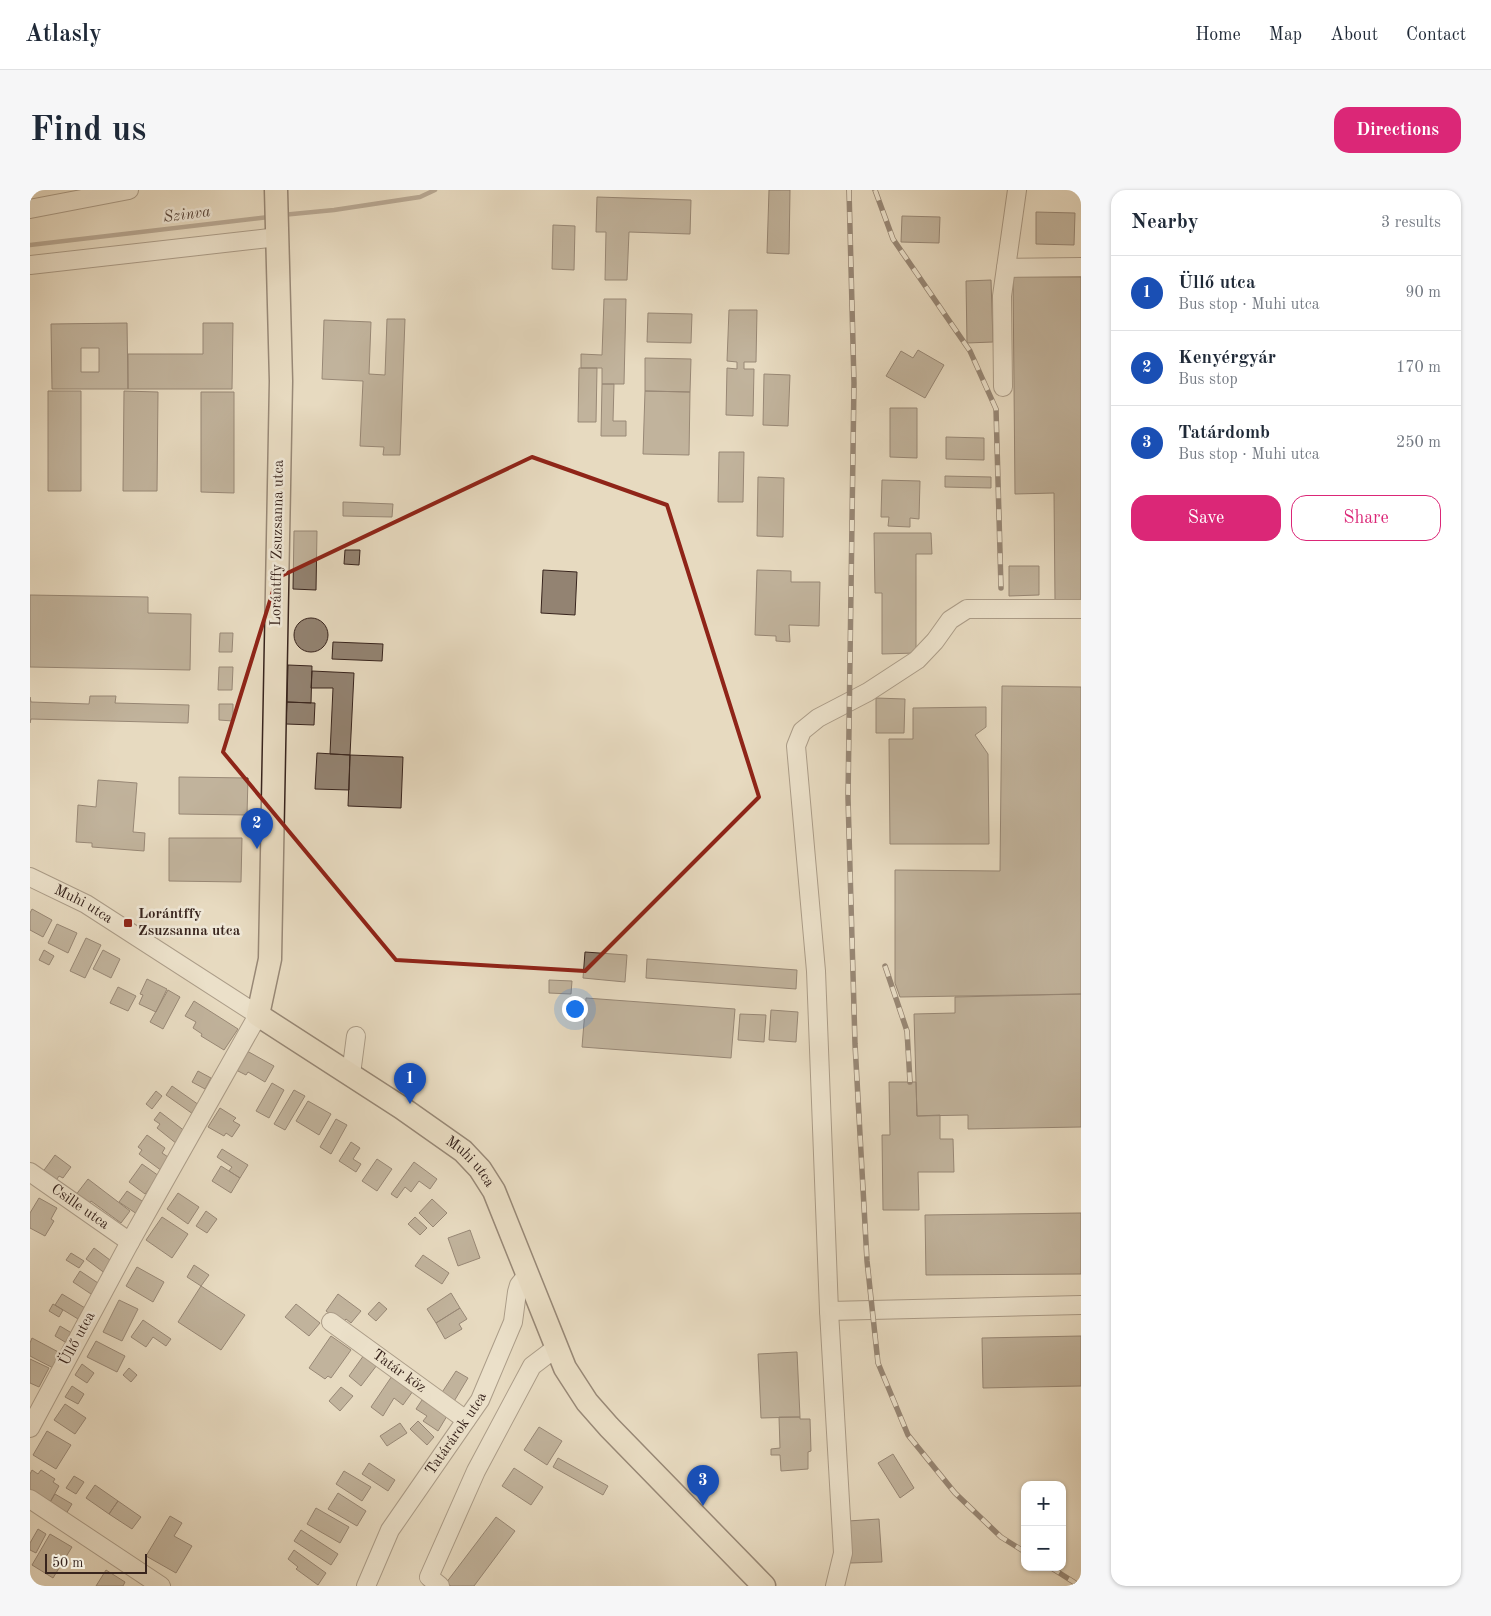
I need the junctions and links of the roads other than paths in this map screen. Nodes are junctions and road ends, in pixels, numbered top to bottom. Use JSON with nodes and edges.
{"nodes":[{"id":1,"x":129,"y":190,"type":"edge"},
{"id":2,"x":276,"y":190,"type":"edge"},
{"id":3,"x":1017,"y":190,"type":"edge"},
{"id":4,"x":30,"y":209,"type":"edge"},
{"id":5,"x":278,"y":237,"type":"junction"},
{"id":6,"x":30,"y":265,"type":"edge"},
{"id":7,"x":1081,"y":267,"type":"edge"},
{"id":8,"x":1006,"y":268,"type":"junction"},
{"id":9,"x":1003,"y":387,"type":"dead end"},
{"id":10,"x":1081,"y":609,"type":"edge"},
{"id":11,"x":30,"y":877,"type":"edge"},
{"id":12,"x":258,"y":1015,"type":"junction"},
{"id":13,"x":356,"y":1036,"type":"dead end"},
{"id":14,"x":351,"y":1074,"type":"junction"},
{"id":15,"x":30,"y":1172,"type":"edge"},
{"id":16,"x":130,"y":1242,"type":"junction"},
{"id":17,"x":527,"y":1275,"type":"junction"},
{"id":18,"x":1081,"y":1305,"type":"edge"},
{"id":19,"x":829,"y":1311,"type":"junction"},
{"id":20,"x":331,"y":1322,"type":"dead end"},
{"id":21,"x":557,"y":1347,"type":"junction"},
{"id":22,"x":36,"y":1405,"type":"edge"},
{"id":23,"x":466,"y":1420,"type":"junction"},
{"id":24,"x":30,"y":1428,"type":"edge"},
{"id":25,"x":30,"y":1499,"type":"edge"},
{"id":26,"x":161,"y":1586,"type":"edge"},
{"id":27,"x":366,"y":1586,"type":"edge"},
{"id":28,"x":440,"y":1586,"type":"edge"},
{"id":29,"x":764,"y":1586,"type":"edge"},
{"id":30,"x":835,"y":1586,"type":"edge"}],
"edges":[{"from":1,"to":4,"type":"street"},
{"from":2,"to":5,"type":"main road","name":"Lorántffy Zsuzsanna utca"},
{"from":3,"to":8,"type":"street"},
{"from":5,"to":6,"type":"street"},
{"from":5,"to":12,"type":"main road","name":"Lorántffy Zsuzsanna utca"},
{"from":7,"to":8,"type":"street"},
{"from":8,"to":9,"type":"street"},
{"from":10,"to":19,"type":"street"},
{"from":11,"to":12,"type":"street","name":"Muhi utca"},
{"from":12,"to":14,"type":"main road","name":"Muhi utca"},
{"from":12,"to":16,"type":"street","name":"Üllő utca"},
{"from":13,"to":14,"type":"street"},
{"from":14,"to":17,"type":"main road","name":"Muhi utca"},
{"from":15,"to":16,"type":"street","name":"Csille utca"},
{"from":16,"to":22,"type":"street","name":"Üllő utca"},
{"from":17,"to":21,"type":"main road","name":"Muhi utca"},
{"from":17,"to":23,"type":"street","name":"Tatárárok utca"},
{"from":18,"to":19,"type":"street"},
{"from":19,"to":30,"type":"street"},
{"from":20,"to":23,"type":"street","name":"Tatár köz"},
{"from":21,"to":28,"type":"street"},
{"from":21,"to":29,"type":"main road","name":"Muhi utca"},
{"from":22,"to":24,"type":"street","name":"Üllő utca"},
{"from":23,"to":27,"type":"street","name":"Tatárárok utca"},
{"from":25,"to":26,"type":"street"}]}
